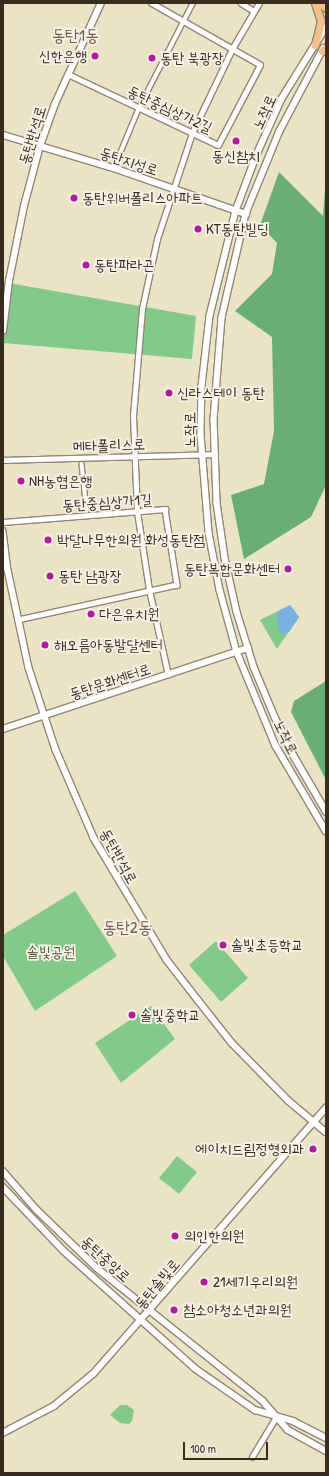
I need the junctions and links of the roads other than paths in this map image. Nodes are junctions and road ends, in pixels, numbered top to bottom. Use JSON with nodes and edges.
{"nodes":[{"id":1,"x":101,"y":3,"type":"edge"},
{"id":2,"x":151,"y":3,"type":"edge"},
{"id":3,"x":193,"y":3,"type":"edge"},
{"id":4,"x":241,"y":3,"type":"edge"},
{"id":5,"x":259,"y":3,"type":"edge"},
{"id":6,"x":315,"y":3,"type":"edge"},
{"id":7,"x":320,"y":3,"type":"edge"},
{"id":8,"x":326,"y":8,"type":"edge"},
{"id":9,"x":254,"y":11,"type":"junction"},
{"id":10,"x":183,"y":21,"type":"junction"},
{"id":11,"x":326,"y":28,"type":"edge"},
{"id":12,"x":313,"y":47,"type":"junction"},
{"id":13,"x":232,"y":49,"type":"junction"},
{"id":14,"x":323,"y":50,"type":"edge"},
{"id":15,"x":68,"y":74,"type":"junction"},
{"id":16,"x":138,"y":108,"type":"junction"},
{"id":17,"x":192,"y":132,"type":"junction"},
{"id":18,"x":3,"y":135,"type":"edge"},
{"id":19,"x":40,"y":146,"type":"junction"},
{"id":20,"x":114,"y":168,"type":"junction"},
{"id":21,"x":248,"y":176,"type":"junction"},
{"id":22,"x":259,"y":180,"type":"junction"},
{"id":23,"x":172,"y":188,"type":"junction"},
{"id":24,"x":236,"y":211,"type":"junction"},
{"id":25,"x":246,"y":214,"type":"junction"},
{"id":26,"x":223,"y":256,"type":"junction"},
{"id":27,"x":235,"y":259,"type":"junction"},
{"id":28,"x":3,"y":331,"type":"edge"},
{"id":29,"x":202,"y":454,"type":"junction"},
{"id":30,"x":215,"y":454,"type":"junction"},
{"id":31,"x":134,"y":456,"type":"junction"},
{"id":32,"x":3,"y":460,"type":"edge"},
{"id":33,"x":82,"y":464,"type":"dead end"},
{"id":34,"x":204,"y":488,"type":"junction"},
{"id":35,"x":215,"y":488,"type":"junction"},
{"id":36,"x":87,"y":511,"type":"dead end"},
{"id":37,"x":137,"y":512,"type":"junction"},
{"id":38,"x":3,"y":522,"type":"edge"},
{"id":39,"x":3,"y":531,"type":"edge"},
{"id":40,"x":149,"y":590,"type":"junction"},
{"id":41,"x":237,"y":612,"type":"junction"},
{"id":42,"x":226,"y":615,"type":"junction"},
{"id":43,"x":18,"y":620,"type":"junction"},
{"id":44,"x":248,"y":648,"type":"junction"},
{"id":45,"x":237,"y":652,"type":"junction"},
{"id":46,"x":168,"y":675,"type":"junction"},
{"id":47,"x":260,"y":684,"type":"junction"},
{"id":48,"x":250,"y":687,"type":"junction"},
{"id":49,"x":43,"y":716,"type":"junction"},
{"id":50,"x":3,"y":729,"type":"edge"},
{"id":51,"x":326,"y":811,"type":"edge"},
{"id":52,"x":326,"y":831,"type":"edge"},
{"id":53,"x":326,"y":1108,"type":"edge"},
{"id":54,"x":313,"y":1123,"type":"junction"},
{"id":55,"x":326,"y":1132,"type":"edge"},
{"id":56,"x":3,"y":1171,"type":"edge"},
{"id":57,"x":3,"y":1187,"type":"edge"},
{"id":58,"x":148,"y":1312,"type":"junction"},
{"id":59,"x":141,"y":1322,"type":"junction"},
{"id":60,"x":276,"y":1417,"type":"junction"},
{"id":61,"x":3,"y":1432,"type":"edge"},
{"id":62,"x":326,"y":1438,"type":"edge"},
{"id":63,"x":326,"y":1451,"type":"edge"},
{"id":64,"x":252,"y":1457,"type":"dead end"}],
"edges":[{"from":1,"to":15,"type":"street","name":"동탄반석로"},
{"from":2,"to":10,"type":"street","name":"동탄중심상가2길"},
{"from":3,"to":10,"type":"street"},
{"from":4,"to":9,"type":"street"},
{"from":5,"to":9,"type":"street"},
{"from":6,"to":12,"type":"main road"},
{"from":7,"to":8,"type":"main road"},
{"from":9,"to":13,"type":"street"},
{"from":10,"to":13,"type":"street","name":"동탄중심상가2길"},
{"from":10,"to":16,"type":"street"},
{"from":11,"to":12,"type":"street","name":"노작로"},
{"from":12,"to":14,"type":"street"},
{"from":12,"to":21,"type":"street","name":"노작로"},
{"from":13,"to":17,"type":"street"},
{"from":13,"to":17,"type":"street","name":"동탄중심상가2길"},
{"from":14,"to":22,"type":"street","name":"노작로"},
{"from":15,"to":16,"type":"street","name":"동탄중심상가2길"},
{"from":15,"to":19,"type":"street","name":"동탄반석로"},
{"from":16,"to":17,"type":"street","name":"동탄중심상가2길"},
{"from":16,"to":20,"type":"street"},
{"from":17,"to":23,"type":"street"},
{"from":18,"to":19,"type":"street","name":"동탄지성로"},
{"from":19,"to":20,"type":"street","name":"동탄지성로"},
{"from":19,"to":28,"type":"street","name":"동탄반석로"},
{"from":20,"to":23,"type":"street","name":"동탄지성로"},
{"from":21,"to":22,"type":"street"},
{"from":21,"to":24,"type":"street","name":"노작로"},
{"from":22,"to":25,"type":"street","name":"노작로"},
{"from":23,"to":24,"type":"street","name":"동탄지성로"},
{"from":23,"to":31,"type":"street"},
{"from":24,"to":25,"type":"street","name":"동탄지성로"},
{"from":24,"to":26,"type":"street","name":"노작로"},
{"from":25,"to":27,"type":"street","name":"노작로"},
{"from":26,"to":27,"type":"street"},
{"from":26,"to":29,"type":"street","name":"노작로"},
{"from":27,"to":30,"type":"street","name":"노작로"},
{"from":29,"to":30,"type":"street","name":"메타폴리스로"},
{"from":29,"to":31,"type":"street","name":"메타폴리스로"},
{"from":29,"to":34,"type":"street","name":"노작로"},
{"from":30,"to":35,"type":"street","name":"노작로"},
{"from":31,"to":32,"type":"street","name":"메타폴리스로"},
{"from":31,"to":37,"type":"street"},
{"from":33,"to":36,"type":"street"},
{"from":34,"to":35,"type":"street"},
{"from":34,"to":42,"type":"street","name":"노작로"},
{"from":35,"to":41,"type":"street","name":"노작로"},
{"from":37,"to":38,"type":"street","name":"동탄중심상가1길"},
{"from":37,"to":40,"type":"street"},
{"from":37,"to":40,"type":"street","name":"동탄중심상가1길"},
{"from":39,"to":43,"type":"street","name":"동탄반석로"},
{"from":40,"to":43,"type":"street","name":"동탄중심상가1길"},
{"from":40,"to":46,"type":"street"},
{"from":41,"to":42,"type":"street"},
{"from":41,"to":44,"type":"street","name":"노작로"},
{"from":42,"to":45,"type":"street","name":"노작로"},
{"from":43,"to":49,"type":"street","name":"동탄반석로"},
{"from":44,"to":45,"type":"street","name":"동탄문화센터로"},
{"from":44,"to":47,"type":"street","name":"노작로"},
{"from":45,"to":46,"type":"street","name":"동탄문화센터로"},
{"from":45,"to":48,"type":"street","name":"노작로"},
{"from":46,"to":49,"type":"street","name":"동탄문화센터로"},
{"from":47,"to":48,"type":"street"},
{"from":47,"to":51,"type":"street","name":"노작로"},
{"from":48,"to":52,"type":"street","name":"노작로"},
{"from":49,"to":50,"type":"street","name":"동탄문화센터로"},
{"from":49,"to":54,"type":"street","name":"동탄반석로"},
{"from":53,"to":54,"type":"street","name":"동탄솔빛로"},
{"from":54,"to":55,"type":"street","name":"동탄반석로"},
{"from":54,"to":58,"type":"street","name":"동탄솔빛로"},
{"from":56,"to":58,"type":"street","name":"동탄중앙로"},
{"from":57,"to":59,"type":"street","name":"동탄중앙로"},
{"from":58,"to":59,"type":"street","name":"동탄솔빛로"},
{"from":58,"to":60,"type":"street","name":"동탄중앙로"},
{"from":59,"to":60,"type":"street","name":"동탄중앙로"},
{"from":59,"to":61,"type":"street","name":"동탄솔빛로"},
{"from":60,"to":62,"type":"street","name":"동탄중앙로"},
{"from":60,"to":63,"type":"street","name":"동탄중앙로"},
{"from":60,"to":64,"type":"street"}]}
